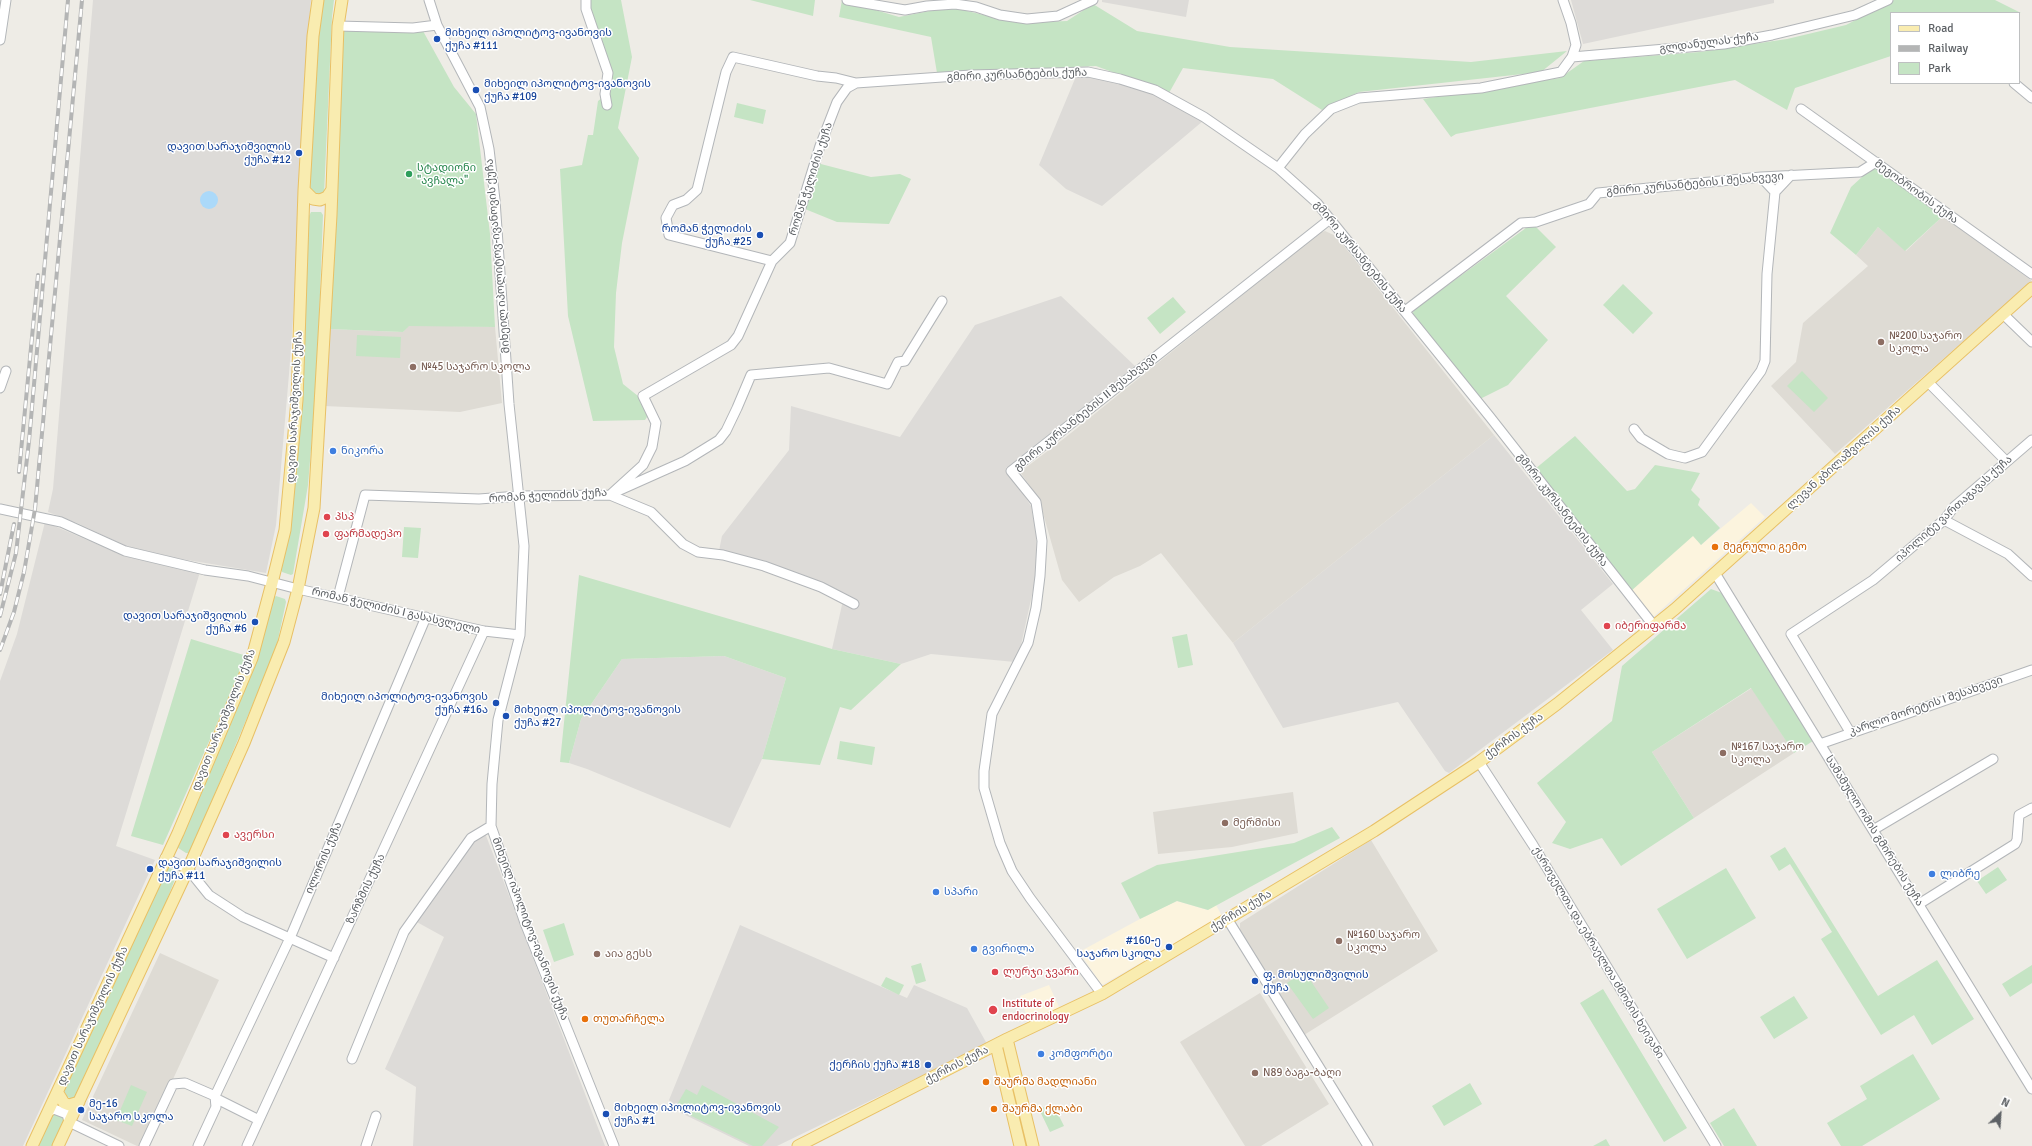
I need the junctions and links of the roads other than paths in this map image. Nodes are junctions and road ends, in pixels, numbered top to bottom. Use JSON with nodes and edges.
{"nodes":[{"id":1,"x":6,"y":0,"type":"edge"},
{"id":2,"x":318,"y":0,"type":"edge"},
{"id":3,"x":342,"y":0,"type":"edge"},
{"id":4,"x":429,"y":0,"type":"edge"},
{"id":5,"x":586,"y":0,"type":"edge"},
{"id":6,"x":847,"y":0,"type":"edge"},
{"id":7,"x":1093,"y":0,"type":"edge"},
{"id":8,"x":1563,"y":0,"type":"edge"},
{"id":9,"x":1888,"y":0,"type":"edge"},
{"id":10,"x":437,"y":25,"type":"junction"},
{"id":11,"x":338,"y":26,"type":"junction"},
{"id":12,"x":0,"y":40,"type":"edge"},
{"id":13,"x":1572,"y":57,"type":"junction"},
{"id":14,"x":856,"y":83,"type":"junction"},
{"id":15,"x":2015,"y":84,"type":"edge"},
{"id":16,"x":2032,"y":98,"type":"edge"},
{"id":17,"x":607,"y":105,"type":"dead end"},
{"id":18,"x":1800,"y":109,"type":"dead end"},
{"id":19,"x":1876,"y":162,"type":"junction"},
{"id":20,"x":1278,"y":168,"type":"junction"},
{"id":21,"x":1791,"y":175,"type":"junction"},
{"id":22,"x":1761,"y":177,"type":"junction"},
{"id":23,"x":304,"y":190,"type":"junction"},
{"id":24,"x":331,"y":191,"type":"junction"},
{"id":25,"x":1775,"y":192,"type":"junction"},
{"id":26,"x":304,"y":211,"type":"junction"},
{"id":27,"x":331,"y":215,"type":"junction"},
{"id":28,"x":1330,"y":218,"type":"junction"},
{"id":29,"x":772,"y":261,"type":"junction"},
{"id":30,"x":2032,"y":274,"type":"edge"},
{"id":31,"x":2032,"y":288,"type":"edge"},
{"id":32,"x":942,"y":301,"type":"dead end"},
{"id":33,"x":1405,"y":311,"type":"junction"},
{"id":34,"x":2003,"y":314,"type":"junction"},
{"id":35,"x":2032,"y":342,"type":"edge"},
{"id":36,"x":6,"y":371,"type":"dead end"},
{"id":37,"x":1928,"y":382,"type":"junction"},
{"id":38,"x":0,"y":388,"type":"edge"},
{"id":39,"x":1634,"y":429,"type":"dead end"},
{"id":40,"x":2032,"y":440,"type":"edge"},
{"id":41,"x":2006,"y":462,"type":"junction"},
{"id":42,"x":610,"y":494,"type":"junction"},
{"id":43,"x":519,"y":496,"type":"junction"},
{"id":44,"x":0,"y":509,"type":"edge"},
{"id":45,"x":1944,"y":520,"type":"junction"},
{"id":46,"x":1715,"y":573,"type":"junction"},
{"id":47,"x":2032,"y":576,"type":"edge"},
{"id":48,"x":272,"y":583,"type":"junction"},
{"id":49,"x":298,"y":589,"type":"junction"},
{"id":50,"x":338,"y":598,"type":"junction"},
{"id":51,"x":854,"y":604,"type":"dead end"},
{"id":52,"x":426,"y":617,"type":"junction"},
{"id":53,"x":1654,"y":626,"type":"junction"},
{"id":54,"x":484,"y":631,"type":"junction"},
{"id":55,"x":520,"y":635,"type":"junction"},
{"id":56,"x":2032,"y":670,"type":"edge"},
{"id":57,"x":1850,"y":732,"type":"junction"},
{"id":58,"x":1820,"y":744,"type":"junction"},
{"id":59,"x":1993,"y":759,"type":"dead end"},
{"id":60,"x":1479,"y":762,"type":"junction"},
{"id":61,"x":2032,"y":808,"type":"edge"},
{"id":62,"x":491,"y":826,"type":"junction"},
{"id":63,"x":1873,"y":830,"type":"junction"},
{"id":64,"x":165,"y":858,"type":"junction"},
{"id":65,"x":188,"y":869,"type":"junction"},
{"id":66,"x":1919,"y":904,"type":"junction"},
{"id":67,"x":1228,"y":920,"type":"junction"},
{"id":68,"x":290,"y":938,"type":"junction"},
{"id":69,"x":334,"y":958,"type":"junction"},
{"id":70,"x":1102,"y":994,"type":"junction"},
{"id":71,"x":1007,"y":1039,"type":"junction"},
{"id":72,"x":996,"y":1045,"type":"junction"},
{"id":73,"x":352,"y":1059,"type":"dead end"},
{"id":74,"x":1018,"y":1086,"type":"junction"},
{"id":75,"x":1006,"y":1088,"type":"junction"},
{"id":76,"x":2032,"y":1089,"type":"edge"},
{"id":77,"x":58,"y":1093,"type":"junction"},
{"id":78,"x":215,"y":1097,"type":"junction"},
{"id":79,"x":79,"y":1102,"type":"junction"},
{"id":80,"x":48,"y":1112,"type":"junction"},
{"id":81,"x":376,"y":1116,"type":"dead end"},
{"id":82,"x":259,"y":1120,"type":"junction"},
{"id":83,"x":69,"y":1122,"type":"junction"},
{"id":84,"x":32,"y":1146,"type":"edge"},
{"id":85,"x":58,"y":1146,"type":"edge"},
{"id":86,"x":119,"y":1146,"type":"edge"},
{"id":87,"x":144,"y":1146,"type":"edge"},
{"id":88,"x":198,"y":1146,"type":"edge"},
{"id":89,"x":247,"y":1146,"type":"edge"},
{"id":90,"x":366,"y":1146,"type":"edge"},
{"id":91,"x":614,"y":1146,"type":"edge"},
{"id":92,"x":798,"y":1146,"type":"edge"},
{"id":93,"x":1020,"y":1146,"type":"edge"},
{"id":94,"x":1033,"y":1146,"type":"edge"},
{"id":95,"x":1368,"y":1146,"type":"edge"},
{"id":96,"x":1716,"y":1146,"type":"edge"}],
"edges":[{"from":1,"to":12,"type":"street"},
{"from":2,"to":23,"type":"main road","name":"დავით სარაჯიშვილის ქუჩა"},
{"from":3,"to":11,"type":"main road"},
{"from":4,"to":10,"type":"street","name":"მიხეილ იპოლიტოვ-ივანოვის ქუჩა"},
{"from":5,"to":17,"type":"street"},
{"from":6,"to":7,"type":"street"},
{"from":8,"to":13,"type":"street"},
{"from":9,"to":13,"type":"street","name":"გლდანულას ქუჩა"},
{"from":10,"to":11,"type":"street"},
{"from":10,"to":43,"type":"street","name":"მიხეილ იპოლიტოვ-ივანოვის ქუჩა"},
{"from":11,"to":24,"type":"main road"},
{"from":13,"to":20,"type":"street"},
{"from":14,"to":20,"type":"street","name":"გმირი კურსანტების ქუჩა"},
{"from":14,"to":29,"type":"street","name":"რომან ჭელიძის ქუჩა"},
{"from":14,"to":29,"type":"street","name":"გმირი კურსანტების ქუჩა"},
{"from":15,"to":16,"type":"street"},
{"from":18,"to":19,"type":"street","name":"მეგობრობის ქუჩა"},
{"from":19,"to":21,"type":"street","name":"გმირი კურსანტების I შესახვევი"},
{"from":19,"to":30,"type":"street","name":"მეგობრობის ქუჩა"},
{"from":20,"to":28,"type":"street","name":"გმირი კურსანტების ქუჩა"},
{"from":21,"to":22,"type":"street","name":"გმირი კურსანტების I შესახვევი"},
{"from":21,"to":25,"type":"street"},
{"from":22,"to":25,"type":"street"},
{"from":22,"to":33,"type":"street","name":"გმირი კურსანტების I შესახვევი"},
{"from":23,"to":24,"type":"main road"},
{"from":23,"to":26,"type":"main road","name":"დავით სარაჯიშვილის ქუჩა"},
{"from":24,"to":27,"type":"main road"},
{"from":25,"to":39,"type":"street"},
{"from":26,"to":27,"type":"main road"},
{"from":26,"to":48,"type":"main road","name":"დავით სარაჯიშვილის ქუჩა"},
{"from":27,"to":49,"type":"main road"},
{"from":28,"to":33,"type":"street","name":"გმირი კურსანტების ქუჩა"},
{"from":28,"to":70,"type":"street","name":"გმირი კურსანტების II შესახვევი"},
{"from":29,"to":42,"type":"street","name":"რომან ჭელიძის ქუჩა"},
{"from":31,"to":34,"type":"main road","name":"ლევან კბილაშვილის ქუჩა"},
{"from":32,"to":42,"type":"street"},
{"from":33,"to":53,"type":"street","name":"გმირი კურსანტების ქუჩა"},
{"from":34,"to":35,"type":"street"},
{"from":34,"to":37,"type":"main road","name":"ლევან კბილაშვილის ქუჩა"},
{"from":36,"to":38,"type":"street"},
{"from":37,"to":41,"type":"street"},
{"from":37,"to":46,"type":"main road","name":"ლევან კბილაშვილის ქუჩა"},
{"from":40,"to":41,"type":"street","name":"იპოლიტე ვართაგავას ქუჩა"},
{"from":41,"to":45,"type":"street","name":"იპოლიტე ვართაგავას ქუჩა"},
{"from":42,"to":43,"type":"street","name":"რომან ჭელიძის ქუჩა"},
{"from":42,"to":51,"type":"street"},
{"from":43,"to":50,"type":"street","name":"რომან ჭელიძის ქუჩა"},
{"from":43,"to":55,"type":"street","name":"მიხეილ იპოლიტოვ-ივანოვის ქუჩა"},
{"from":44,"to":48,"type":"street","name":"რომან ჭელიძის I გასასვლელი"},
{"from":45,"to":47,"type":"street"},
{"from":45,"to":57,"type":"street","name":"იპოლიტე ვართაგავას ქუჩა"},
{"from":46,"to":53,"type":"main road","name":"ლევან კბილაშვილის ქუჩა"},
{"from":46,"to":58,"type":"street","name":"სამამულო ომის გმირების ქუჩა"},
{"from":48,"to":49,"type":"street","name":"რომან ჭელიძის I გასასვლელი"},
{"from":48,"to":64,"type":"main road","name":"დავით სარაჯიშვილის ქუჩა"},
{"from":49,"to":50,"type":"street","name":"რომან ჭელიძის I გასასვლელი"},
{"from":49,"to":65,"type":"main road"},
{"from":50,"to":52,"type":"street","name":"რომან ჭელიძის I გასასვლელი"},
{"from":52,"to":54,"type":"street","name":"რომან ჭელიძის I გასასვლელი"},
{"from":52,"to":68,"type":"street","name":"ილორის ქუჩა"},
{"from":53,"to":60,"type":"main road","name":"ქერჩის ქუჩა"},
{"from":54,"to":55,"type":"street","name":"რომან ჭელიძის I გასასვლელი"},
{"from":54,"to":69,"type":"street","name":"ზარზმის ქუჩა"},
{"from":55,"to":62,"type":"street","name":"მიხეილ იპოლიტოვ-ივანოვის ქუჩა"},
{"from":56,"to":57,"type":"street","name":"კარლო მორეტის I შესახვევი"},
{"from":57,"to":58,"type":"street","name":"კარლო მორეტის I შესახვევი"},
{"from":58,"to":63,"type":"street","name":"სამამულო ომის გმირების ქუჩა"},
{"from":59,"to":63,"type":"street"},
{"from":60,"to":67,"type":"main road","name":"ქერჩის ქუჩა"},
{"from":60,"to":96,"type":"street","name":"ქართველთა და ებრაელთა ძმობის ხეივანი"},
{"from":61,"to":66,"type":"street"},
{"from":62,"to":73,"type":"street"},
{"from":62,"to":91,"type":"street","name":"მიხეილ იპოლიტოვ-ივანოვის ქუჩა"},
{"from":63,"to":66,"type":"street","name":"სამამულო ომის გმირების ქუჩა"},
{"from":64,"to":65,"type":"street"},
{"from":64,"to":77,"type":"main road","name":"დავით სარაჯიშვილის ქუჩა"},
{"from":65,"to":68,"type":"street"},
{"from":65,"to":79,"type":"main road"},
{"from":66,"to":76,"type":"street","name":"სამამულო ომის გმირების ქუჩა"},
{"from":67,"to":70,"type":"main road","name":"ქერჩის ქუჩა"},
{"from":67,"to":95,"type":"street"},
{"from":68,"to":69,"type":"street"},
{"from":68,"to":78,"type":"street","name":"ილორის ქუჩა"},
{"from":69,"to":82,"type":"street","name":"ზარზმის ქუჩა"},
{"from":70,"to":71,"type":"main road","name":"ქერჩის ქუჩა"},
{"from":71,"to":72,"type":"main road","name":"ქერჩის ქუჩა"},
{"from":71,"to":74,"type":"main road"},
{"from":72,"to":75,"type":"main road"},
{"from":72,"to":92,"type":"main road","name":"ქერჩის ქუჩა"},
{"from":74,"to":75,"type":"main road"},
{"from":74,"to":94,"type":"main road"},
{"from":75,"to":93,"type":"main road"},
{"from":77,"to":79,"type":"main road"},
{"from":77,"to":80,"type":"main road","name":"დავით სარაჯიშვილის ქუჩა"},
{"from":78,"to":82,"type":"street"},
{"from":78,"to":87,"type":"street"},
{"from":78,"to":88,"type":"street","name":"ილორის ქუჩა"},
{"from":79,"to":83,"type":"main road"},
{"from":80,"to":83,"type":"street"},
{"from":80,"to":84,"type":"main road","name":"დავით სარაჯიშვილის ქუჩა"},
{"from":81,"to":90,"type":"street"},
{"from":82,"to":89,"type":"street","name":"ზარზმის ქუჩა"},
{"from":83,"to":85,"type":"main road"},
{"from":83,"to":86,"type":"street"}]}
